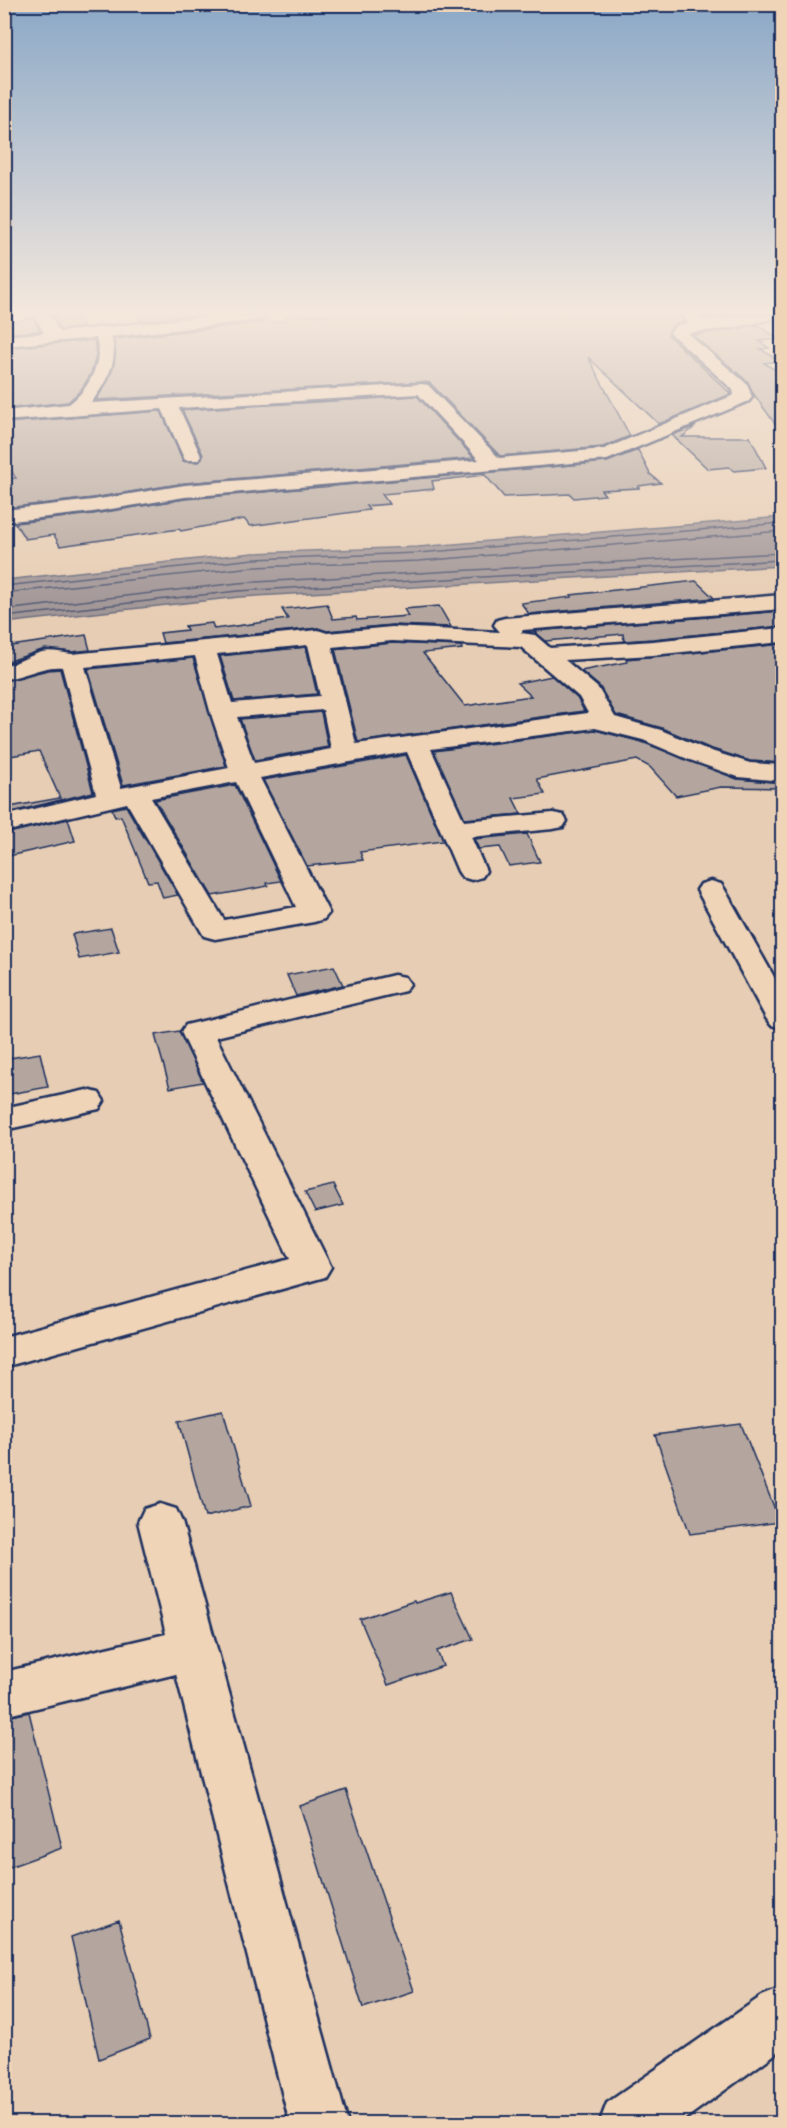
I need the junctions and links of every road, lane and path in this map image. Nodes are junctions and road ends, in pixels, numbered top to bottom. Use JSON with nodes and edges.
{"nodes":[{"id":1,"x":23,"y":414,"type":"edge"},
{"id":2,"x":173,"y":414,"type":"edge"},
{"id":3,"x":446,"y":414,"type":"edge"},
{"id":4,"x":701,"y":414,"type":"edge"},
{"id":5,"x":4,"y":416,"type":"edge"},
{"id":6,"x":192,"y":456,"type":"dead end"},
{"id":7,"x":494,"y":464,"type":"junction"},
{"id":8,"x":4,"y":516,"type":"edge"},
{"id":9,"x":783,"y":602,"type":"edge"},
{"id":10,"x":783,"y":635,"type":"edge"},
{"id":11,"x":527,"y":640,"type":"junction"},
{"id":12,"x":319,"y":641,"type":"junction"},
{"id":13,"x":204,"y":648,"type":"junction"},
{"id":14,"x":552,"y":654,"type":"dead end"},
{"id":15,"x":72,"y":661,"type":"junction"},
{"id":16,"x":4,"y":672,"type":"edge"},
{"id":17,"x":324,"y":704,"type":"dead end"},
{"id":18,"x":222,"y":711,"type":"junction"},
{"id":19,"x":605,"y":722,"type":"junction"},
{"id":20,"x":416,"y":743,"type":"junction"},
{"id":21,"x":345,"y":753,"type":"junction"},
{"id":22,"x":244,"y":772,"type":"junction"},
{"id":23,"x":783,"y":772,"type":"edge"},
{"id":24,"x":122,"y":795,"type":"junction"},
{"id":25,"x":553,"y":821,"type":"dead end"},
{"id":26,"x":4,"y":824,"type":"edge"},
{"id":27,"x":454,"y":830,"type":"junction"},
{"id":28,"x":472,"y":871,"type":"dead end"},
{"id":29,"x":711,"y":890,"type":"dead end"},
{"id":30,"x":394,"y":984,"type":"dead end"},
{"id":31,"x":783,"y":1018,"type":"edge"},
{"id":32,"x":87,"y":1101,"type":"dead end"},
{"id":33,"x":4,"y":1119,"type":"edge"},
{"id":34,"x":4,"y":1352,"type":"edge"},
{"id":35,"x":160,"y":1522,"type":"dead end"},
{"id":36,"x":193,"y":1649,"type":"junction"},
{"id":37,"x":4,"y":1695,"type":"edge"},
{"id":38,"x":783,"y":2016,"type":"edge"},
{"id":39,"x":319,"y":2124,"type":"edge"},
{"id":40,"x":628,"y":2124,"type":"edge"}],
"edges":[{"from":1,"to":5,"type":"street"},
{"from":2,"to":6,"type":"street"},
{"from":3,"to":7,"type":"street"},
{"from":4,"to":7,"type":"street"},
{"from":7,"to":8,"type":"street"},
{"from":9,"to":11,"type":"street"},
{"from":10,"to":14,"type":"street"},
{"from":11,"to":12,"type":"street"},
{"from":11,"to":19,"type":"street"},
{"from":12,"to":13,"type":"street"},
{"from":12,"to":21,"type":"street"},
{"from":13,"to":15,"type":"street"},
{"from":13,"to":18,"type":"street"},
{"from":15,"to":16,"type":"street"},
{"from":15,"to":24,"type":"street"},
{"from":17,"to":18,"type":"street"},
{"from":18,"to":22,"type":"street"},
{"from":19,"to":20,"type":"street"},
{"from":19,"to":23,"type":"street"},
{"from":20,"to":21,"type":"street"},
{"from":20,"to":27,"type":"street"},
{"from":21,"to":22,"type":"street"},
{"from":22,"to":24,"type":"street"},
{"from":22,"to":24,"type":"street"},
{"from":24,"to":26,"type":"street"},
{"from":25,"to":27,"type":"street"},
{"from":27,"to":28,"type":"street"},
{"from":29,"to":31,"type":"street"},
{"from":30,"to":34,"type":"street"},
{"from":32,"to":33,"type":"street"},
{"from":35,"to":36,"type":"street"},
{"from":36,"to":37,"type":"street"},
{"from":36,"to":39,"type":"street"},
{"from":38,"to":40,"type":"street"}]}
